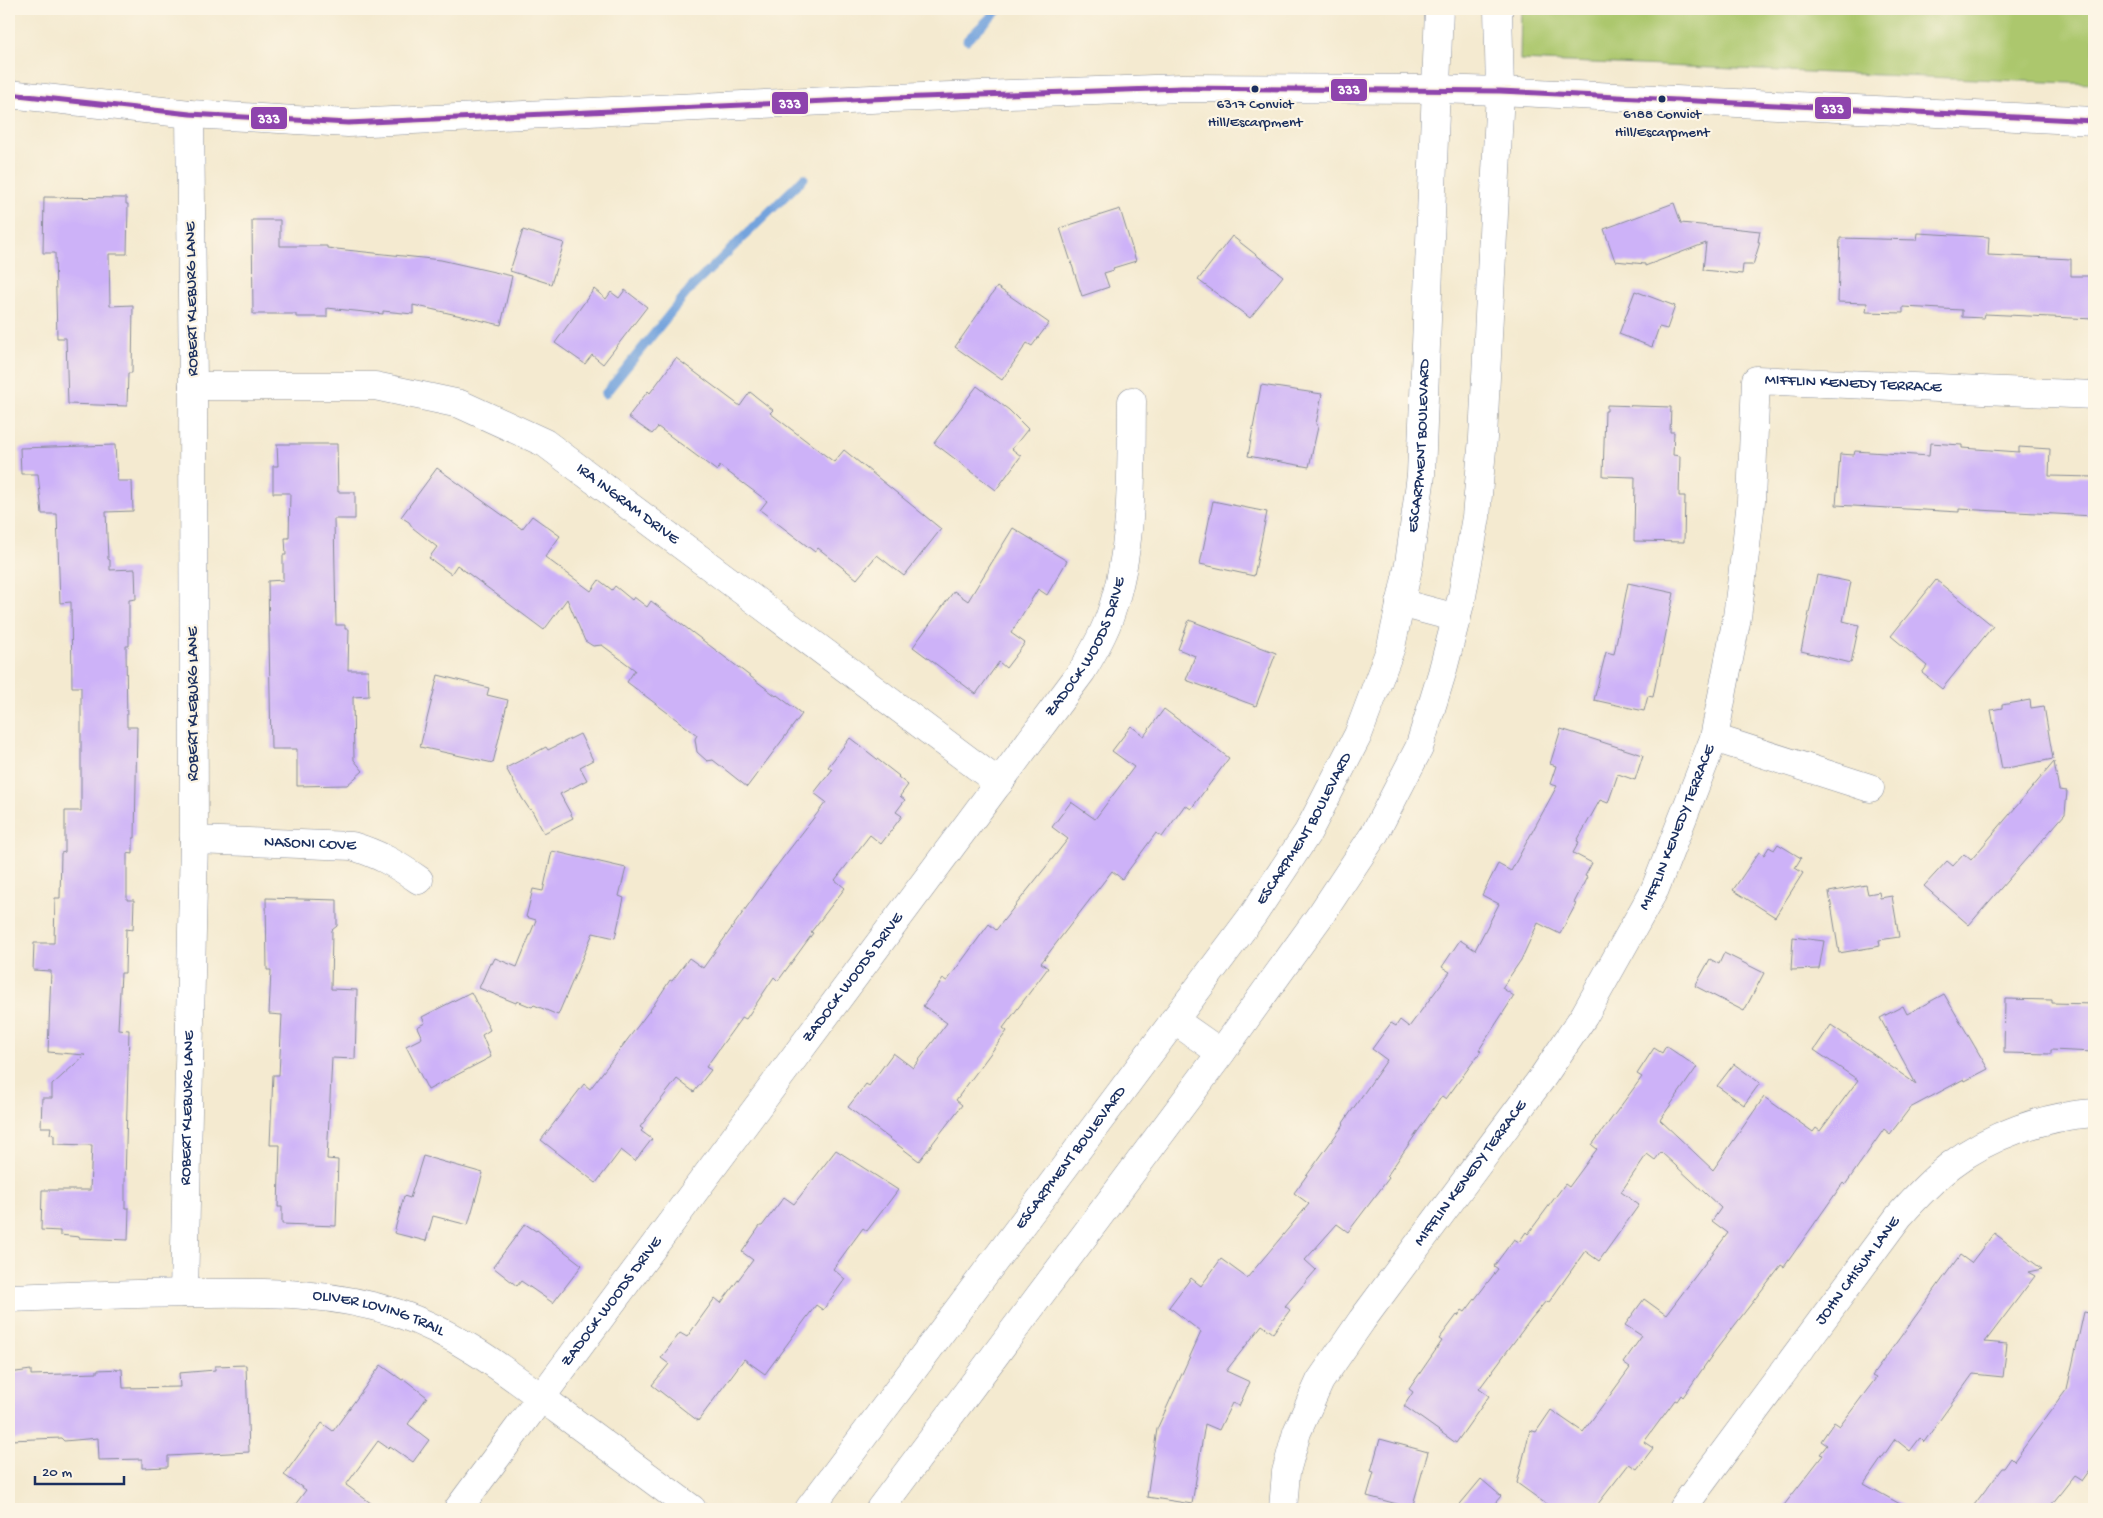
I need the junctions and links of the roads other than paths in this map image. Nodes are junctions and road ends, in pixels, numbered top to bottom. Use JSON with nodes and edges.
{"nodes":[{"id":1,"x":1439,"y":9,"type":"edge"},
{"id":2,"x":1498,"y":9,"type":"edge"},
{"id":3,"x":1436,"y":89,"type":"junction"},
{"id":4,"x":1500,"y":91,"type":"junction"},
{"id":5,"x":9,"y":94,"type":"edge"},
{"id":6,"x":190,"y":114,"type":"junction"},
{"id":7,"x":2094,"y":121,"type":"edge"},
{"id":8,"x":193,"y":386,"type":"junction"},
{"id":9,"x":2094,"y":395,"type":"edge"},
{"id":10,"x":1132,"y":401,"type":"dead end"},
{"id":11,"x":1400,"y":603,"type":"junction"},
{"id":12,"x":1457,"y":618,"type":"junction"},
{"id":13,"x":1714,"y":738,"type":"junction"},
{"id":14,"x":999,"y":784,"type":"junction"},
{"id":15,"x":1870,"y":788,"type":"dead end"},
{"id":16,"x":194,"y":840,"type":"junction"},
{"id":17,"x":419,"y":880,"type":"dead end"},
{"id":18,"x":1174,"y":1020,"type":"junction"},
{"id":19,"x":1221,"y":1054,"type":"junction"},
{"id":20,"x":2094,"y":1113,"type":"edge"},
{"id":21,"x":184,"y":1293,"type":"junction"},
{"id":22,"x":9,"y":1298,"type":"edge"},
{"id":23,"x":541,"y":1397,"type":"junction"},
{"id":24,"x":458,"y":1509,"type":"edge"},
{"id":25,"x":692,"y":1509,"type":"edge"},
{"id":26,"x":809,"y":1509,"type":"edge"},
{"id":27,"x":880,"y":1509,"type":"edge"},
{"id":28,"x":1283,"y":1509,"type":"edge"},
{"id":29,"x":1682,"y":1509,"type":"edge"}],
"edges":[{"from":1,"to":3,"type":"street","name":"ESCARPMENT BOULEVARD"},
{"from":2,"to":4,"type":"street"},
{"from":3,"to":4,"type":"street"},
{"from":3,"to":6,"type":"street"},
{"from":3,"to":11,"type":"street","name":"ESCARPMENT BOULEVARD"},
{"from":4,"to":7,"type":"street"},
{"from":4,"to":12,"type":"street"},
{"from":5,"to":6,"type":"street"},
{"from":6,"to":8,"type":"street","name":"ROBERT KLEBURG LANE"},
{"from":8,"to":14,"type":"street","name":"IRA INGRAM DRIVE"},
{"from":8,"to":16,"type":"street","name":"ROBERT KLEBURG LANE"},
{"from":9,"to":13,"type":"street","name":"MIFFLIN KENEDY TERRACE"},
{"from":10,"to":14,"type":"street","name":"ZADOCK WOODS DRIVE"},
{"from":11,"to":12,"type":"street"},
{"from":11,"to":18,"type":"street","name":"ESCARPMENT BOULEVARD"},
{"from":12,"to":19,"type":"street"},
{"from":13,"to":15,"type":"street"},
{"from":13,"to":28,"type":"street","name":"MIFFLIN KENEDY TERRACE"},
{"from":14,"to":23,"type":"street","name":"ZADOCK WOODS DRIVE"},
{"from":16,"to":17,"type":"street","name":"NASONI COVE"},
{"from":16,"to":21,"type":"street","name":"ROBERT KLEBURG LANE"},
{"from":18,"to":19,"type":"street"},
{"from":18,"to":26,"type":"street","name":"ESCARPMENT BOULEVARD"},
{"from":19,"to":27,"type":"street"},
{"from":20,"to":29,"type":"street","name":"JOHN CHISUM LANE"},
{"from":21,"to":22,"type":"street","name":"OLIVER LOVING TRAIL"},
{"from":21,"to":23,"type":"street","name":"OLIVER LOVING TRAIL"},
{"from":23,"to":24,"type":"street","name":"ZADOCK WOODS DRIVE"},
{"from":23,"to":25,"type":"street","name":"OLIVER LOVING TRAIL"}]}
